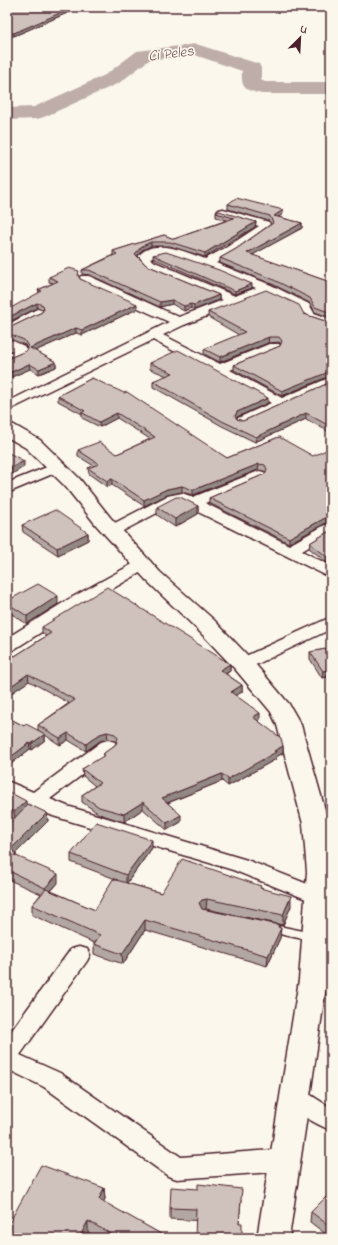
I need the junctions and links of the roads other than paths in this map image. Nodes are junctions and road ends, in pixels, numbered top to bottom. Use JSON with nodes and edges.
{"nodes":[{"id":1,"x":223,"y":212,"type":"edge"},
{"id":2,"x":206,"y":263,"type":"junction"},
{"id":3,"x":86,"y":279,"type":"dead end"},
{"id":4,"x":267,"y":288,"type":"junction"},
{"id":5,"x":233,"y":300,"type":"junction"},
{"id":6,"x":37,"y":313,"type":"edge"},
{"id":7,"x":180,"y":322,"type":"junction"},
{"id":8,"x":331,"y":323,"type":"edge"},
{"id":9,"x":7,"y":330,"type":"edge"},
{"id":10,"x":154,"y":335,"type":"junction"},
{"id":11,"x":7,"y":342,"type":"edge"},
{"id":12,"x":274,"y":347,"type":"edge"},
{"id":13,"x":7,"y":360,"type":"edge"},
{"id":14,"x":218,"y":370,"type":"junction"},
{"id":15,"x":331,"y":381,"type":"edge"},
{"id":16,"x":317,"y":387,"type":"junction"},
{"id":17,"x":331,"y":394,"type":"edge"},
{"id":18,"x":282,"y":403,"type":"junction"},
{"id":19,"x":7,"y":406,"type":"edge"},
{"id":20,"x":243,"y":421,"type":"edge"},
{"id":21,"x":7,"y":429,"type":"edge"},
{"id":22,"x":57,"y":467,"type":"junction"},
{"id":23,"x":259,"y":475,"type":"edge"},
{"id":24,"x":7,"y":488,"type":"edge"},
{"id":25,"x":192,"y":503,"type":"junction"},
{"id":26,"x":331,"y":528,"type":"edge"},
{"id":27,"x":113,"y":530,"type":"junction"},
{"id":28,"x":290,"y":551,"type":"junction"},
{"id":29,"x":144,"y":564,"type":"junction"},
{"id":30,"x":331,"y":572,"type":"edge"},
{"id":31,"x":331,"y":622,"type":"edge"},
{"id":32,"x":7,"y":646,"type":"edge"},
{"id":33,"x":243,"y":664,"type":"junction"},
{"id":34,"x":108,"y":746,"type":"dead end"},
{"id":35,"x":7,"y":788,"type":"edge"},
{"id":36,"x":34,"y":801,"type":"junction"},
{"id":37,"x":318,"y":896,"type":"junction"},
{"id":38,"x":261,"y":926,"type":"edge"},
{"id":39,"x":316,"y":938,"type":"junction"},
{"id":40,"x":79,"y":955,"type":"dead end"},
{"id":41,"x":7,"y":1055,"type":"edge"},
{"id":42,"x":7,"y":1059,"type":"edge"},
{"id":43,"x":295,"y":1097,"type":"junction"},
{"id":44,"x":331,"y":1120,"type":"edge"},
{"id":45,"x":285,"y":1160,"type":"junction"},
{"id":46,"x":273,"y":1238,"type":"edge"}],
"edges":[{"from":1,"to":2,"type":"street"},
{"from":2,"to":4,"type":"street"},
{"from":2,"to":5,"type":"street"},
{"from":3,"to":7,"type":"street"},
{"from":4,"to":5,"type":"street"},
{"from":4,"to":8,"type":"street"},
{"from":5,"to":7,"type":"street"},
{"from":6,"to":9,"type":"street"},
{"from":7,"to":10,"type":"street"},
{"from":10,"to":14,"type":"street"},
{"from":10,"to":19,"type":"street"},
{"from":11,"to":13,"type":"street"},
{"from":12,"to":14,"type":"street"},
{"from":14,"to":18,"type":"street"},
{"from":15,"to":16,"type":"street"},
{"from":16,"to":17,"type":"street"},
{"from":16,"to":18,"type":"street"},
{"from":18,"to":20,"type":"street"},
{"from":21,"to":22,"type":"main road"},
{"from":22,"to":24,"type":"street"},
{"from":22,"to":27,"type":"main road"},
{"from":23,"to":25,"type":"street"},
{"from":25,"to":27,"type":"street"},
{"from":25,"to":28,"type":"street"},
{"from":26,"to":28,"type":"street"},
{"from":27,"to":29,"type":"main road"},
{"from":28,"to":30,"type":"street"},
{"from":29,"to":32,"type":"street"},
{"from":29,"to":33,"type":"main road"},
{"from":31,"to":33,"type":"street"},
{"from":33,"to":37,"type":"main road"},
{"from":34,"to":36,"type":"street"},
{"from":35,"to":36,"type":"street"},
{"from":36,"to":37,"type":"street"},
{"from":37,"to":39,"type":"main road"},
{"from":38,"to":39,"type":"lane"},
{"from":39,"to":43,"type":"main road"},
{"from":40,"to":41,"type":"street"},
{"from":42,"to":45,"type":"street"},
{"from":43,"to":44,"type":"street"},
{"from":43,"to":45,"type":"main road"},
{"from":45,"to":46,"type":"main road"}]}
